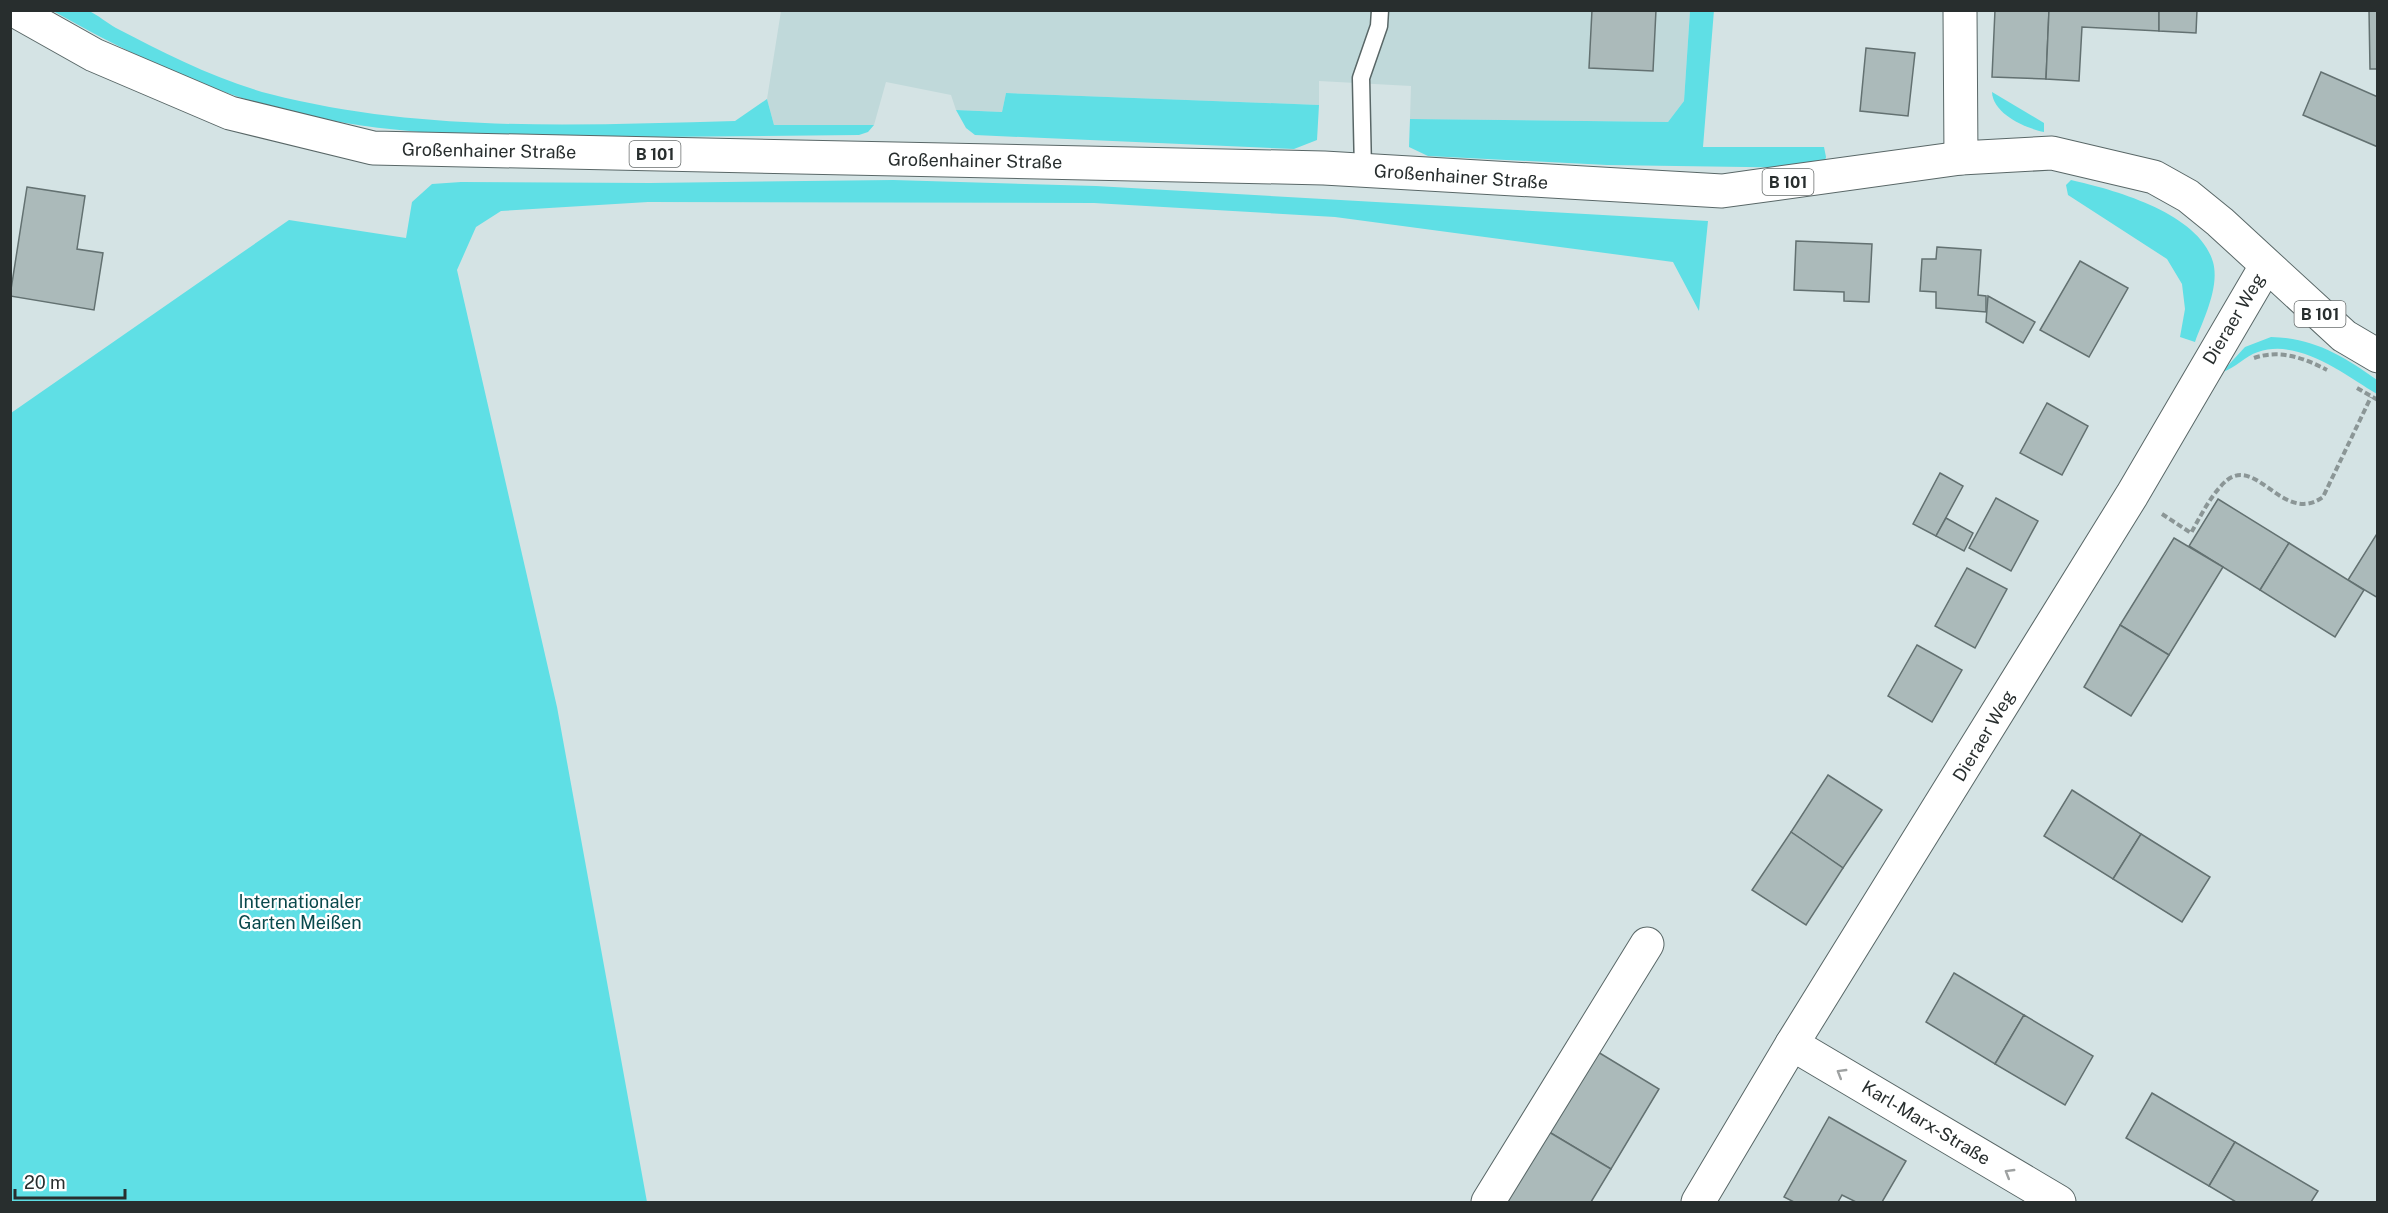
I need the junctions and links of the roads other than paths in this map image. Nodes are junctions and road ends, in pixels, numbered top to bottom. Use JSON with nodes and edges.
{"nodes":[{"id":1,"x":14,"y":10,"type":"edge"},
{"id":2,"x":1380,"y":10,"type":"edge"},
{"id":3,"x":1960,"y":10,"type":"edge"},
{"id":4,"x":1961,"y":158,"type":"junction"},
{"id":5,"x":1363,"y":171,"type":"junction"},
{"id":6,"x":2266,"y":267,"type":"junction"},
{"id":7,"x":2378,"y":356,"type":"edge"},
{"id":8,"x":1647,"y":944,"type":"dead end"},
{"id":9,"x":1792,"y":1044,"type":"junction"},
{"id":10,"x":1488,"y":1203,"type":"edge"},
{"id":11,"x":1698,"y":1203,"type":"edge"},
{"id":12,"x":2059,"y":1203,"type":"edge"}],
"edges":[{"from":1,"to":5,"type":"main road","name":"Großenhainer Straße","number":"B 101"},
{"from":2,"to":5,"type":"lane"},
{"from":3,"to":4,"type":"main road"},
{"from":4,"to":5,"type":"main road","name":"Großenhainer Straße","number":"B 101"},
{"from":4,"to":6,"type":"main road","number":"B 101"},
{"from":6,"to":7,"type":"main road","number":"B 101"},
{"from":6,"to":9,"type":"main road","name":"Dieraer Weg"},
{"from":8,"to":10,"type":"main road"},
{"from":9,"to":11,"type":"main road","name":"Dieraer Weg"},
{"from":12,"to":9,"type":"main road","name":"Karl-Marx-Straße","one_way":true}]}
